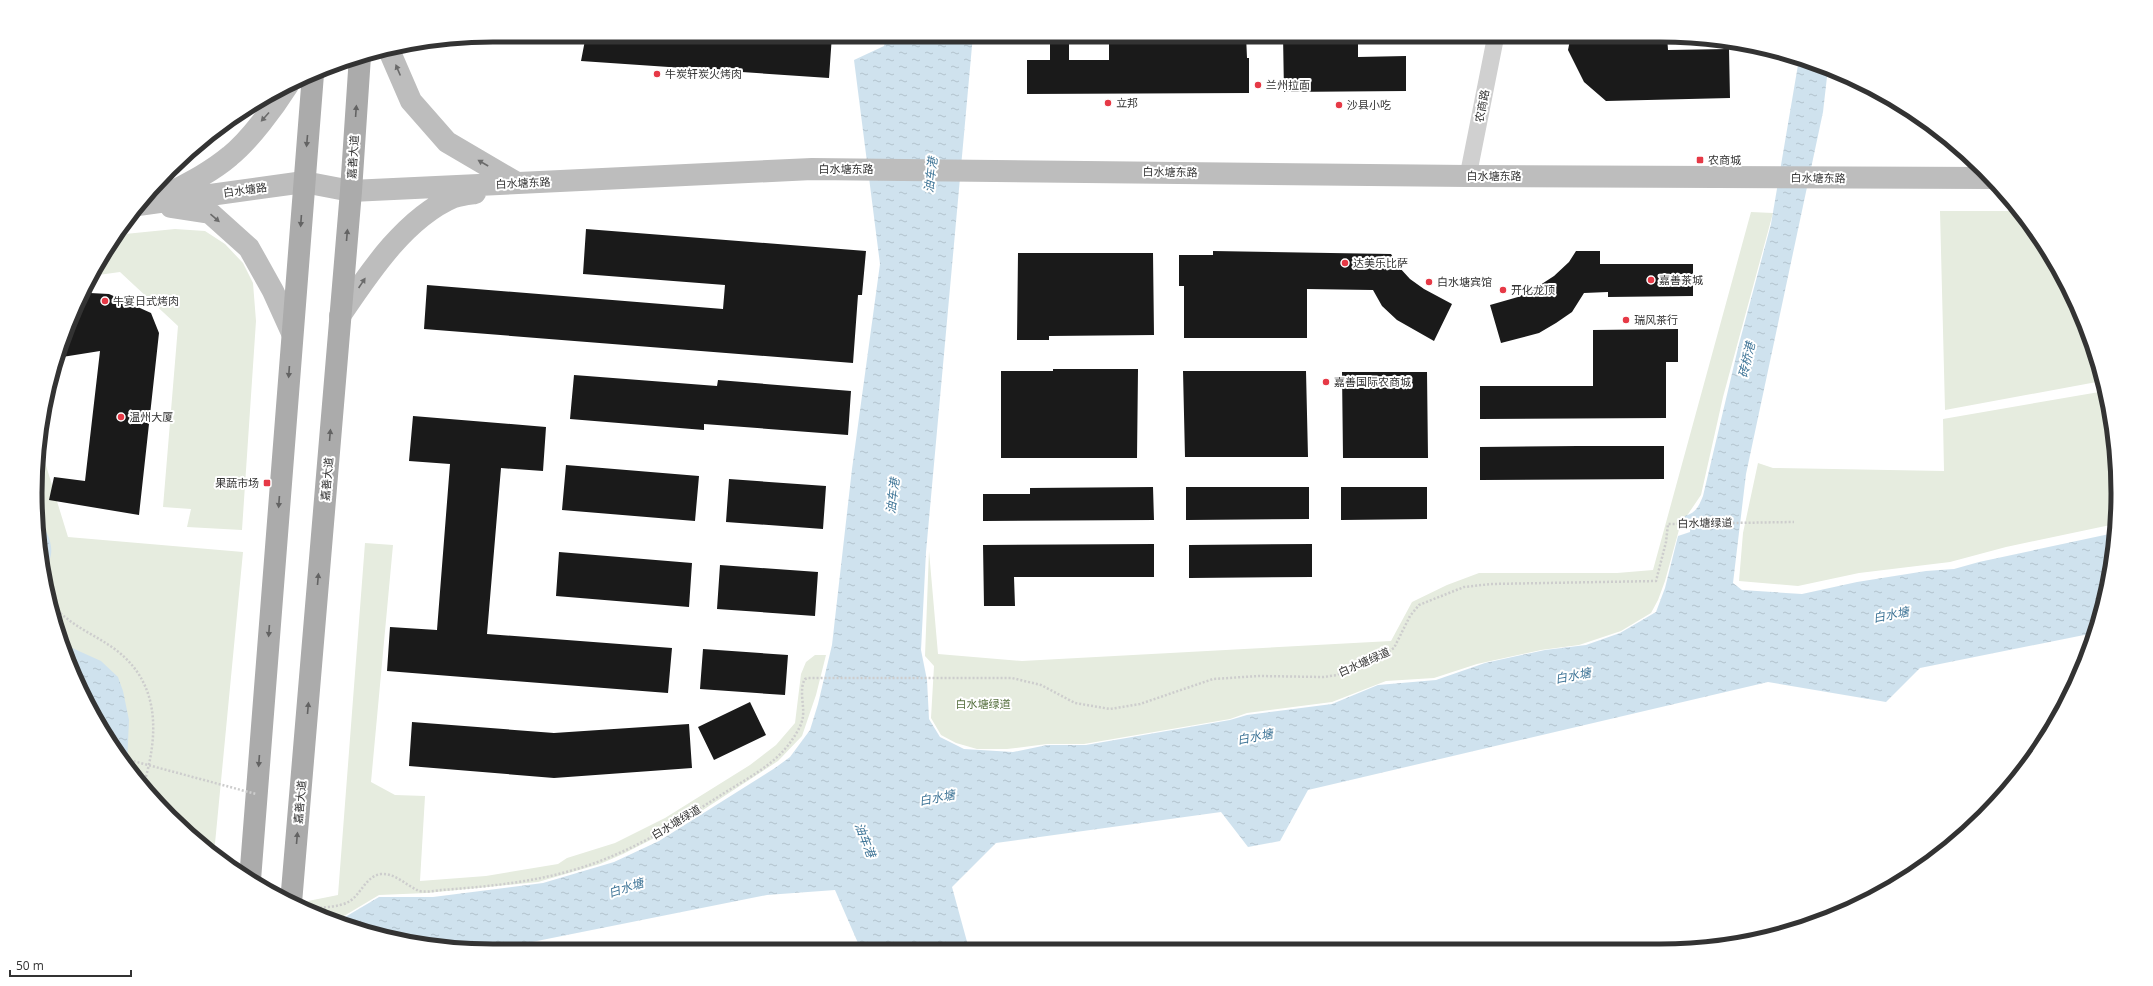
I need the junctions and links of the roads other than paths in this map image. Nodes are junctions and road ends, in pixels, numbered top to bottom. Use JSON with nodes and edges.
{"nodes":[{"id":1,"x":1495,"y":42,"type":"edge"},
{"id":2,"x":391,"y":54,"type":"edge"},
{"id":3,"x":360,"y":62,"type":"edge"},
{"id":4,"x":313,"y":80,"type":"edge"},
{"id":5,"x":282,"y":95,"type":"edge"},
{"id":6,"x":1468,"y":176,"type":"junction"},
{"id":7,"x":1983,"y":178,"type":"edge"},
{"id":8,"x":304,"y":182,"type":"junction"},
{"id":9,"x":517,"y":183,"type":"junction"},
{"id":10,"x":350,"y":191,"type":"junction"},
{"id":11,"x":149,"y":201,"type":"edge"},
{"id":12,"x":147,"y":204,"type":"edge"},
{"id":13,"x":148,"y":204,"type":"edge"},
{"id":14,"x":340,"y":316,"type":"junction"},
{"id":15,"x":292,"y":333,"type":"junction"},
{"id":16,"x":250,"y":873,"type":"edge"},
{"id":17,"x":293,"y":896,"type":"edge"}],
"edges":[{"from":1,"to":6,"type":"street","name":"农商路"},
{"from":9,"to":2,"type":"street","one_way":true},
{"from":10,"to":3,"type":"main road","name":"嘉善大道","one_way":true},
{"from":4,"to":8,"type":"main road","one_way":true},
{"from":5,"to":11,"type":"street","one_way":true},
{"from":6,"to":7,"type":"street","name":"白水塘东路"},
{"from":6,"to":9,"type":"street","name":"白水塘东路"},
{"from":8,"to":10,"type":"street","name":"白水塘路"},
{"from":8,"to":13,"type":"street","name":"白水塘路"},
{"from":8,"to":15,"type":"main road","one_way":true},
{"from":9,"to":10,"type":"street","name":"白水塘东路"},
{"from":14,"to":9,"type":"street","one_way":true},
{"from":14,"to":10,"type":"main road","name":"嘉善大道","one_way":true},
{"from":12,"to":15,"type":"street","one_way":true},
{"from":17,"to":14,"type":"main road","name":"嘉善大道","one_way":true},
{"from":15,"to":16,"type":"main road","one_way":true}]}
